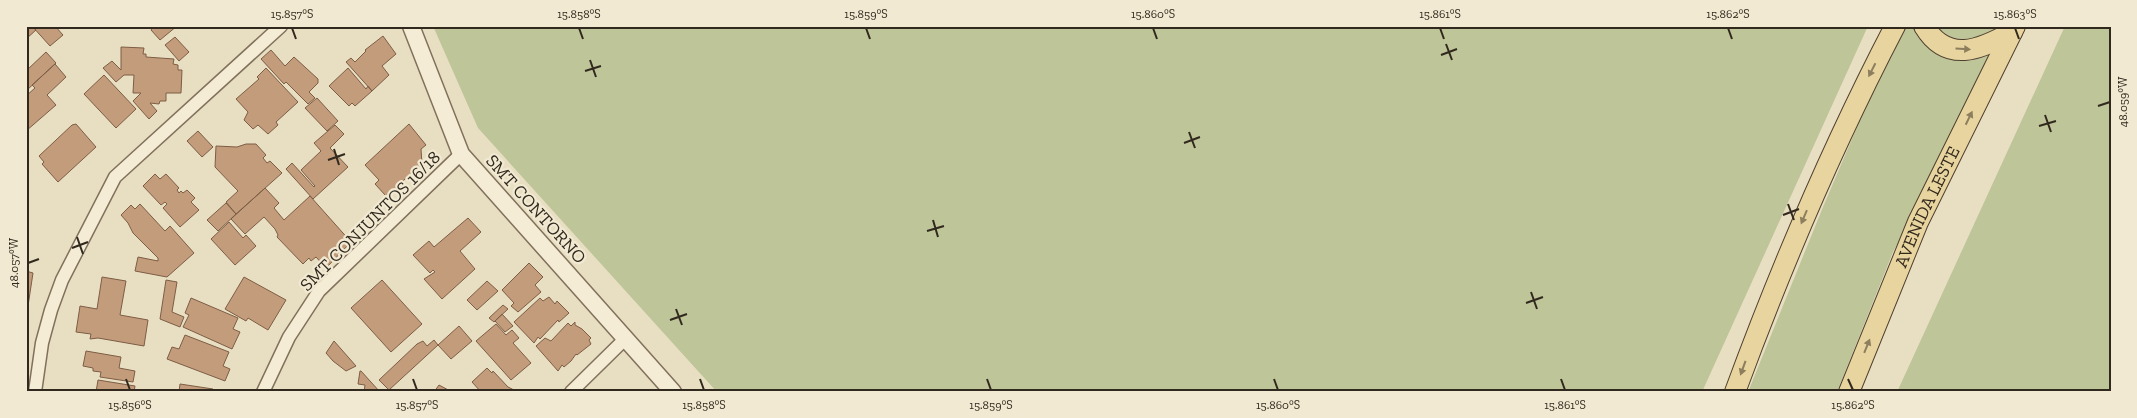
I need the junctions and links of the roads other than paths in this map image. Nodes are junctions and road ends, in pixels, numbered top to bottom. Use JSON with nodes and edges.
{"nodes":[{"id":1,"x":281,"y":26,"type":"edge"},
{"id":2,"x":411,"y":26,"type":"edge"},
{"id":3,"x":1895,"y":26,"type":"edge"},
{"id":4,"x":1924,"y":26,"type":"edge"},
{"id":5,"x":2013,"y":29,"type":"edge"},
{"id":6,"x":461,"y":154,"type":"junction"},
{"id":7,"x":624,"y":339,"type":"junction"},
{"id":8,"x":35,"y":392,"type":"edge"},
{"id":9,"x":263,"y":392,"type":"edge"},
{"id":10,"x":571,"y":392,"type":"edge"},
{"id":11,"x":673,"y":392,"type":"edge"},
{"id":12,"x":1735,"y":392,"type":"edge"},
{"id":13,"x":1849,"y":392,"type":"edge"}],
"edges":[{"from":1,"to":8,"type":"street"},
{"from":2,"to":6,"type":"street","name":"SMT CONTORNO"},
{"from":3,"to":12,"type":"main road","one_way":true},
{"from":4,"to":5,"type":"main road","one_way":true},
{"from":13,"to":5,"type":"main road","name":"AVENIDA LESTE","one_way":true},
{"from":6,"to":7,"type":"street","name":"SMT CONTORNO"},
{"from":6,"to":9,"type":"street","name":"SMT CONJUNTOS 16/18"},
{"from":7,"to":10,"type":"street"},
{"from":7,"to":11,"type":"street","name":"SMT CONTORNO"}]}
